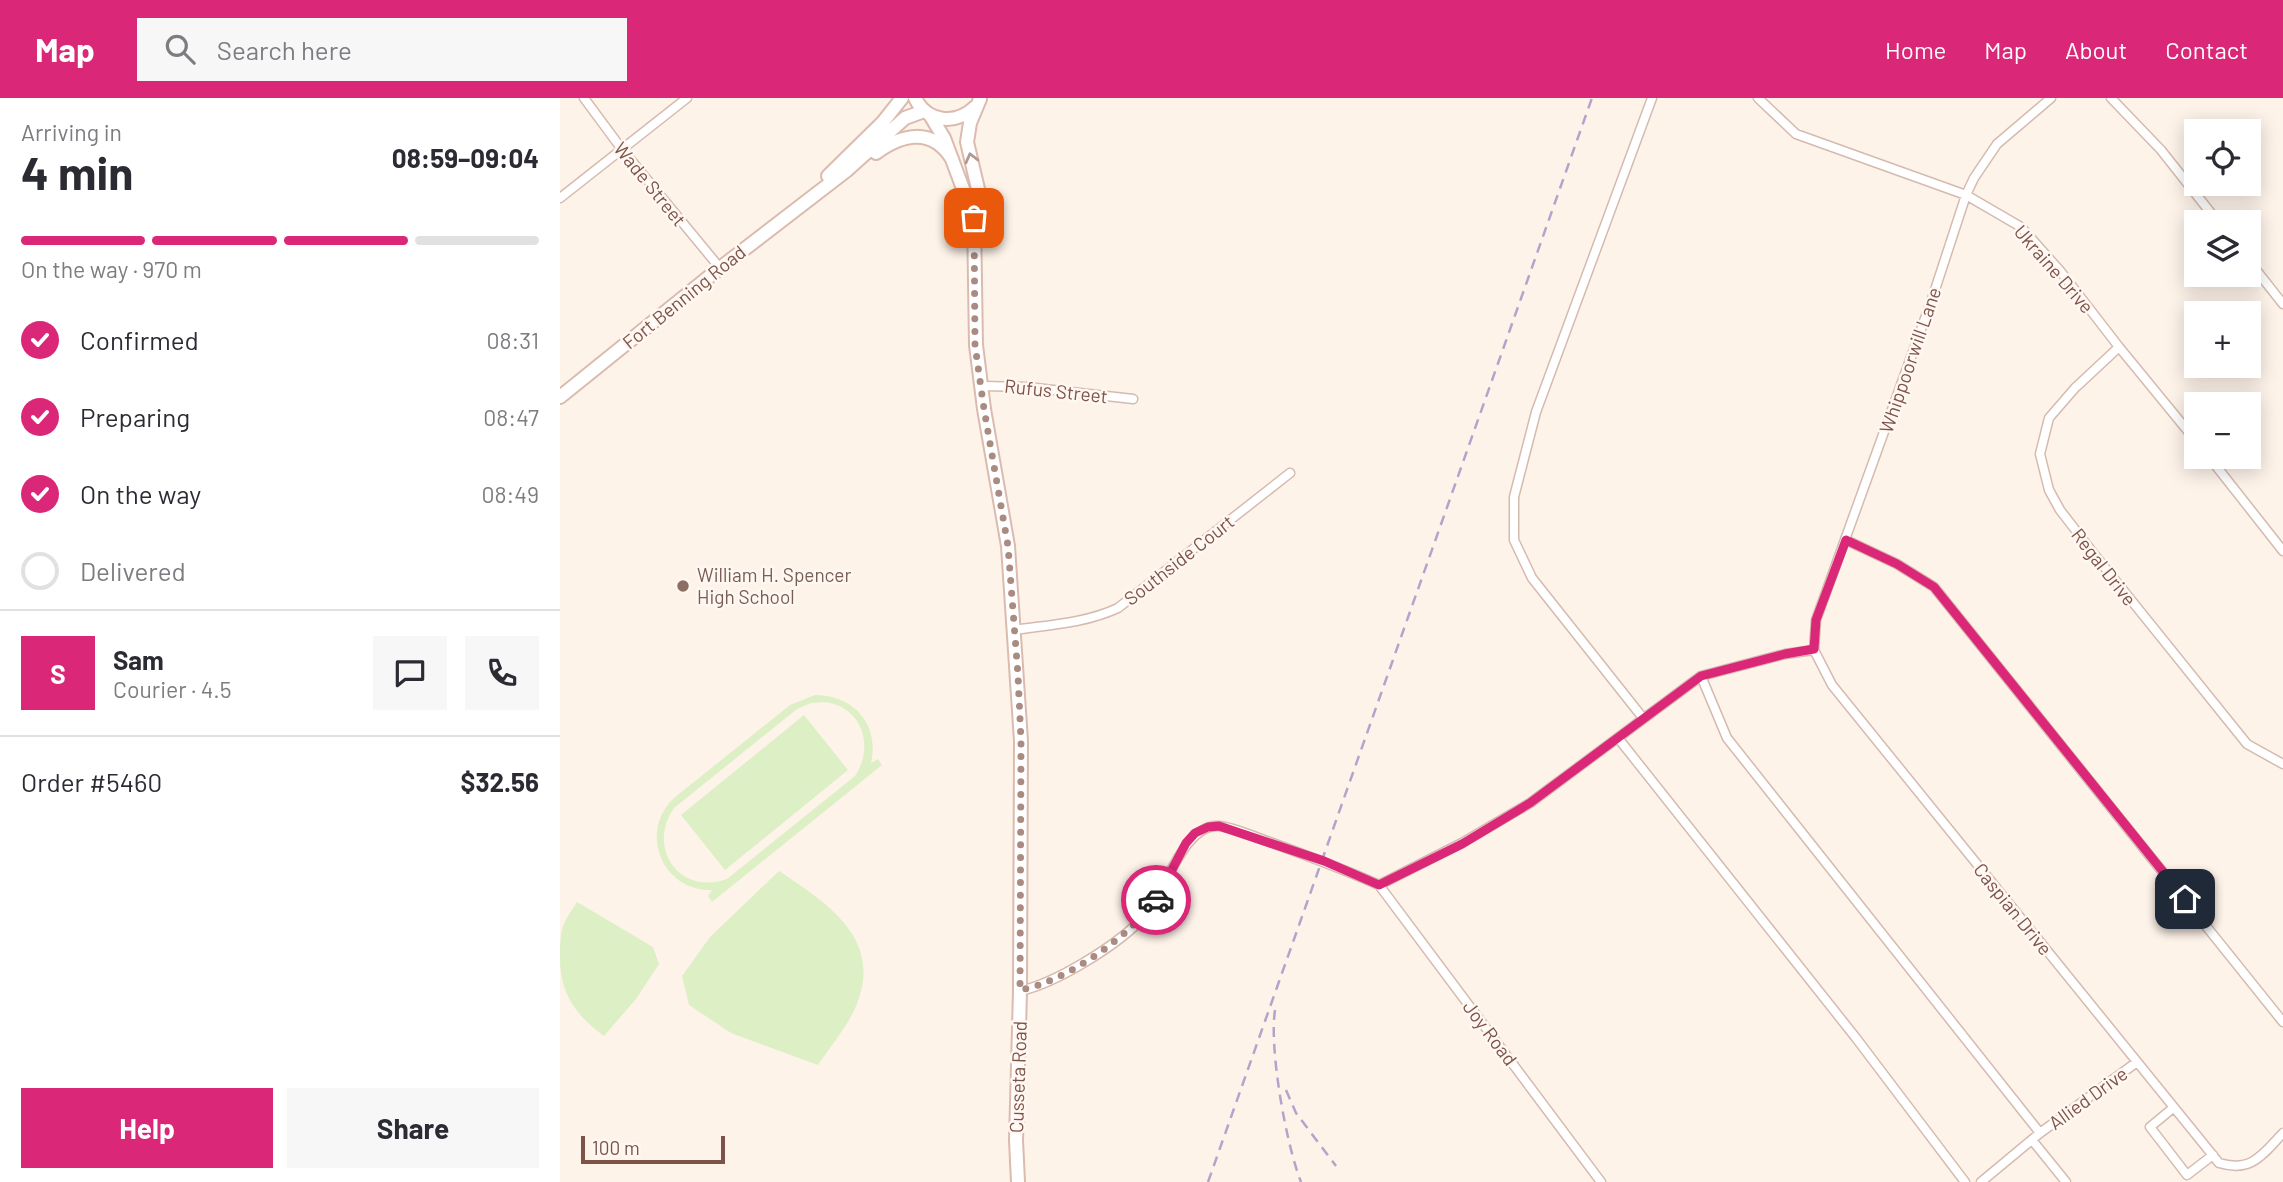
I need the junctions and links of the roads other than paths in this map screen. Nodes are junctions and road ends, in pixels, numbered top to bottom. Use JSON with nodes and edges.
{"nodes":[{"id":1,"x":584,"y":98,"type":"edge"},
{"id":2,"x":687,"y":98,"type":"edge"},
{"id":3,"x":902,"y":98,"type":"edge"},
{"id":4,"x":915,"y":98,"type":"edge"},
{"id":5,"x":1652,"y":98,"type":"edge"},
{"id":6,"x":1758,"y":98,"type":"edge"},
{"id":7,"x":2051,"y":98,"type":"edge"},
{"id":8,"x":2111,"y":98,"type":"edge"},
{"id":9,"x":980,"y":99,"type":"edge"},
{"id":10,"x":927,"y":113,"type":"junction"},
{"id":11,"x":621,"y":148,"type":"junction"},
{"id":12,"x":952,"y":159,"type":"junction"},
{"id":13,"x":846,"y":171,"type":"junction"},
{"id":14,"x":1966,"y":195,"type":"junction"},
{"id":15,"x":560,"y":198,"type":"edge"},
{"id":16,"x":809,"y":198,"type":"junction"},
{"id":17,"x":2208,"y":210,"type":"edge"},
{"id":18,"x":974,"y":218,"type":"junction"},
{"id":19,"x":719,"y":268,"type":"junction"},
{"id":20,"x":2261,"y":276,"type":"edge"},
{"id":21,"x":2283,"y":304,"type":"edge"},
{"id":22,"x":2119,"y":347,"type":"junction"},
{"id":23,"x":980,"y":386,"type":"junction"},
{"id":24,"x":560,"y":397,"type":"edge"},
{"id":25,"x":1133,"y":399,"type":"dead end"},
{"id":26,"x":2184,"y":426,"type":"edge"},
{"id":27,"x":2218,"y":469,"type":"edge"},
{"id":28,"x":1290,"y":472,"type":"dead end"},
{"id":29,"x":1846,"y":540,"type":"junction"},
{"id":30,"x":2283,"y":551,"type":"edge"},
{"id":31,"x":1014,"y":630,"type":"junction"},
{"id":32,"x":1814,"y":649,"type":"junction"},
{"id":33,"x":1701,"y":676,"type":"junction"},
{"id":34,"x":1643,"y":718,"type":"junction"},
{"id":35,"x":1618,"y":738,"type":"junction"},
{"id":36,"x":2283,"y":764,"type":"edge"},
{"id":37,"x":1379,"y":885,"type":"junction"},
{"id":38,"x":1020,"y":990,"type":"junction"},
{"id":39,"x":2283,"y":1022,"type":"edge"},
{"id":40,"x":2137,"y":1062,"type":"junction"},
{"id":41,"x":2173,"y":1108,"type":"junction"},
{"id":42,"x":2040,"y":1133,"type":"junction"},
{"id":43,"x":2283,"y":1133,"type":"edge"},
{"id":44,"x":2032,"y":1140,"type":"junction"},
{"id":45,"x":2213,"y":1155,"type":"junction"},
{"id":46,"x":2190,"y":1179,"type":"edge"},
{"id":47,"x":1018,"y":1182,"type":"edge"},
{"id":48,"x":1601,"y":1182,"type":"edge"},
{"id":49,"x":1965,"y":1182,"type":"edge"},
{"id":50,"x":1981,"y":1182,"type":"edge"},
{"id":51,"x":2066,"y":1182,"type":"edge"}],
"edges":[{"from":1,"to":11,"type":"street","name":"Wade Street"},
{"from":2,"to":11,"type":"street"},
{"from":3,"to":16,"type":"street","name":"Fort Benning Road"},
{"from":4,"to":10,"type":"street","name":"Cusseta Road"},
{"from":5,"to":34,"type":"street"},
{"from":6,"to":14,"type":"street","name":"Ukraine Drive"},
{"from":7,"to":14,"type":"street","name":"Whippoorwill Lane"},
{"from":8,"to":17,"type":"street"},
{"from":9,"to":10,"type":"street"},
{"from":18,"to":9,"type":"street","name":"Cusseta Road","one_way":true},
{"from":10,"to":12,"type":"street","name":"Cusseta Road"},
{"from":10,"to":13,"type":"street","name":"Fort Benning Road"},
{"from":11,"to":15,"type":"street"},
{"from":11,"to":19,"type":"street","name":"Wade Street"},
{"from":12,"to":13,"type":"street"},
{"from":12,"to":18,"type":"street","name":"Cusseta Road"},
{"from":13,"to":16,"type":"street","name":"Fort Benning Road"},
{"from":14,"to":22,"type":"street","name":"Ukraine Drive"},
{"from":14,"to":29,"type":"street","name":"Whippoorwill Lane"},
{"from":16,"to":19,"type":"street","name":"Fort Benning Road"},
{"from":18,"to":23,"type":"street","name":"Cusseta Road"},
{"from":19,"to":24,"type":"street","name":"Fort Benning Road"},
{"from":20,"to":21,"type":"street"},
{"from":22,"to":26,"type":"street","name":"Ukraine Drive"},
{"from":22,"to":36,"type":"street","name":"Regal Drive"},
{"from":23,"to":25,"type":"street","name":"Rufus Street"},
{"from":23,"to":31,"type":"street","name":"Cusseta Road"},
{"from":27,"to":30,"type":"street"},
{"from":28,"to":31,"type":"street","name":"Southside Court"},
{"from":29,"to":32,"type":"street","name":"Whippoorwill Lane"},
{"from":29,"to":39,"type":"street"},
{"from":31,"to":38,"type":"street","name":"Cusseta Road"},
{"from":32,"to":33,"type":"street"},
{"from":32,"to":40,"type":"street","name":"Caspian Drive"},
{"from":33,"to":34,"type":"street"},
{"from":33,"to":42,"type":"street"},
{"from":34,"to":35,"type":"street"},
{"from":35,"to":37,"type":"street"},
{"from":35,"to":49,"type":"street"},
{"from":37,"to":38,"type":"street","name":"Joy Road"},
{"from":37,"to":48,"type":"street","name":"Joy Road"},
{"from":38,"to":47,"type":"street","name":"Cusseta Road"},
{"from":40,"to":41,"type":"street","name":"Caspian Drive"},
{"from":40,"to":42,"type":"street","name":"Allied Drive"},
{"from":41,"to":45,"type":"street","name":"Caspian Drive"},
{"from":41,"to":46,"type":"street"},
{"from":42,"to":44,"type":"street"},
{"from":43,"to":45,"type":"street","name":"Caspian Drive"},
{"from":44,"to":50,"type":"street"},
{"from":44,"to":51,"type":"street"},
{"from":45,"to":46,"type":"street"}]}
